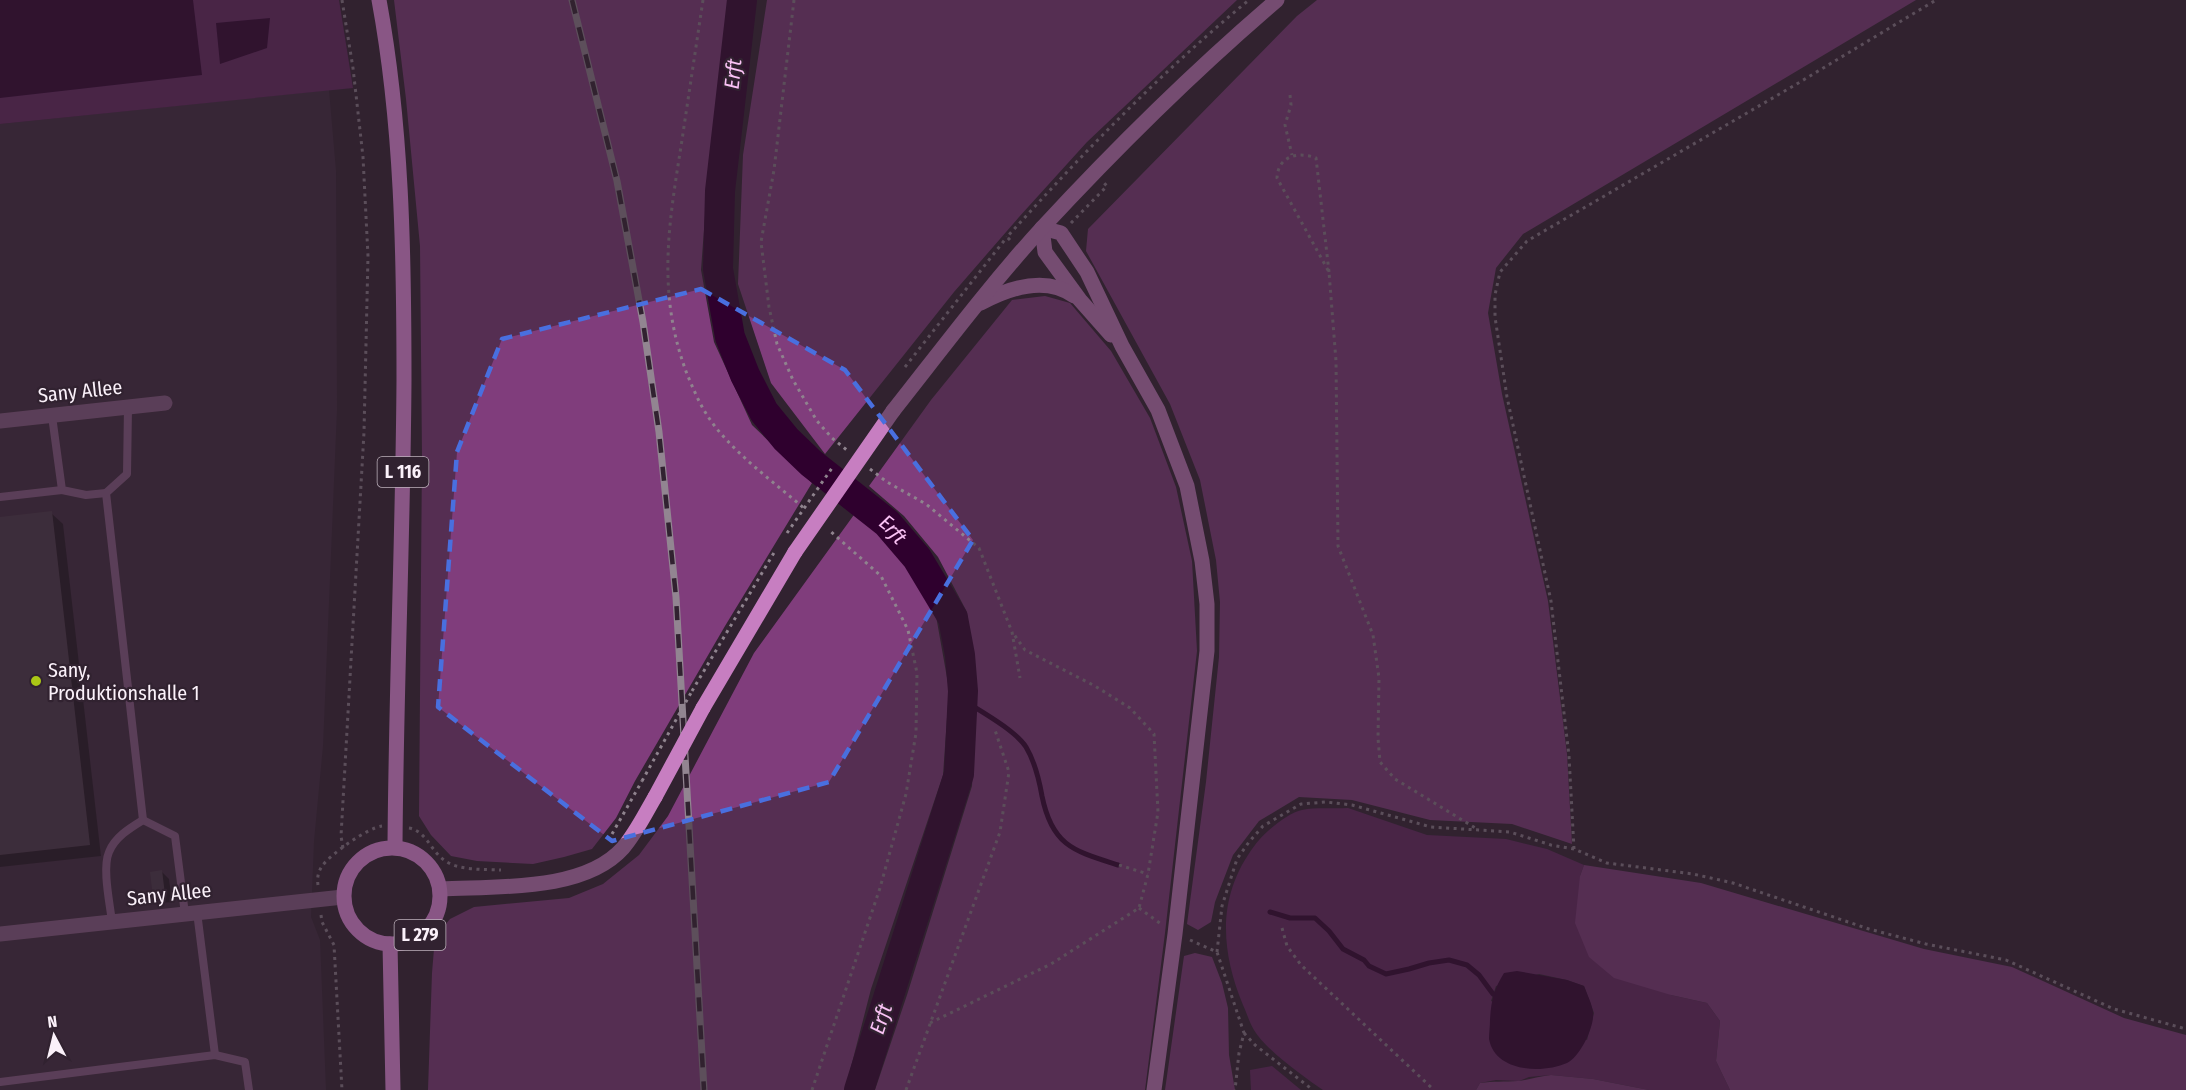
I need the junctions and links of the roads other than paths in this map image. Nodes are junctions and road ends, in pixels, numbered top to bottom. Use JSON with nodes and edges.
{"nodes":[{"id":1,"x":379,"y":0,"type":"edge"},
{"id":2,"x":1277,"y":0,"type":"edge"},
{"id":3,"x":1042,"y":228,"type":"junction"},
{"id":4,"x":1080,"y":300,"type":"junction"},
{"id":5,"x":976,"y":306,"type":"junction"},
{"id":6,"x":1122,"y":346,"type":"junction"},
{"id":7,"x":165,"y":403,"type":"dead end"},
{"id":8,"x":128,"y":407,"type":"junction"},
{"id":9,"x":52,"y":416,"type":"junction"},
{"id":10,"x":0,"y":422,"type":"edge"},
{"id":11,"x":62,"y":490,"type":"junction"},
{"id":12,"x":106,"y":493,"type":"junction"},
{"id":13,"x":0,"y":497,"type":"edge"},
{"id":14,"x":143,"y":820,"type":"junction"},
{"id":15,"x":395,"y":847,"type":"junction"},
{"id":16,"x":441,"y":889,"type":"junction"},
{"id":17,"x":343,"y":897,"type":"junction"},
{"id":18,"x":191,"y":913,"type":"junction"},
{"id":19,"x":112,"y":922,"type":"junction"},
{"id":20,"x":0,"y":934,"type":"edge"},
{"id":21,"x":390,"y":944,"type":"junction"},
{"id":22,"x":215,"y":1055,"type":"junction"},
{"id":23,"x":0,"y":1082,"type":"edge"},
{"id":24,"x":249,"y":1090,"type":"edge"},
{"id":25,"x":393,"y":1090,"type":"edge"},
{"id":26,"x":1154,"y":1090,"type":"edge"}],
"edges":[{"from":1,"to":15,"type":"main road","number":"L 116"},
{"from":2,"to":3,"type":"main road"},
{"from":3,"to":4,"type":"main road"},
{"from":3,"to":5,"type":"main road"},
{"from":3,"to":6,"type":"main road"},
{"from":4,"to":5,"type":"main road"},
{"from":4,"to":6,"type":"main road"},
{"from":5,"to":16,"type":"main road","bridge":true},
{"from":6,"to":26,"type":"main road"},
{"from":7,"to":8,"type":"street","name":"Sany Allee"},
{"from":8,"to":9,"type":"street","name":"Sany Allee"},
{"from":8,"to":12,"type":"lane"},
{"from":9,"to":10,"type":"street","name":"Sany Allee"},
{"from":9,"to":11,"type":"lane"},
{"from":11,"to":12,"type":"lane"},
{"from":11,"to":13,"type":"lane"},
{"from":12,"to":14,"type":"lane"},
{"from":14,"to":18,"type":"lane"},
{"from":14,"to":19,"type":"lane"},
{"from":15,"to":16,"type":"main road"},
{"from":15,"to":17,"type":"main road"},
{"from":16,"to":21,"type":"main road","number":"L 279"},
{"from":17,"to":18,"type":"street","name":"Sany Allee"},
{"from":17,"to":21,"type":"main road","number":"L 279"},
{"from":18,"to":19,"type":"street","name":"Sany Allee"},
{"from":18,"to":22,"type":"lane"},
{"from":19,"to":20,"type":"street","name":"Sany Allee"},
{"from":21,"to":25,"type":"main road","number":"L 279"},
{"from":22,"to":23,"type":"lane"},
{"from":22,"to":24,"type":"lane"}]}
